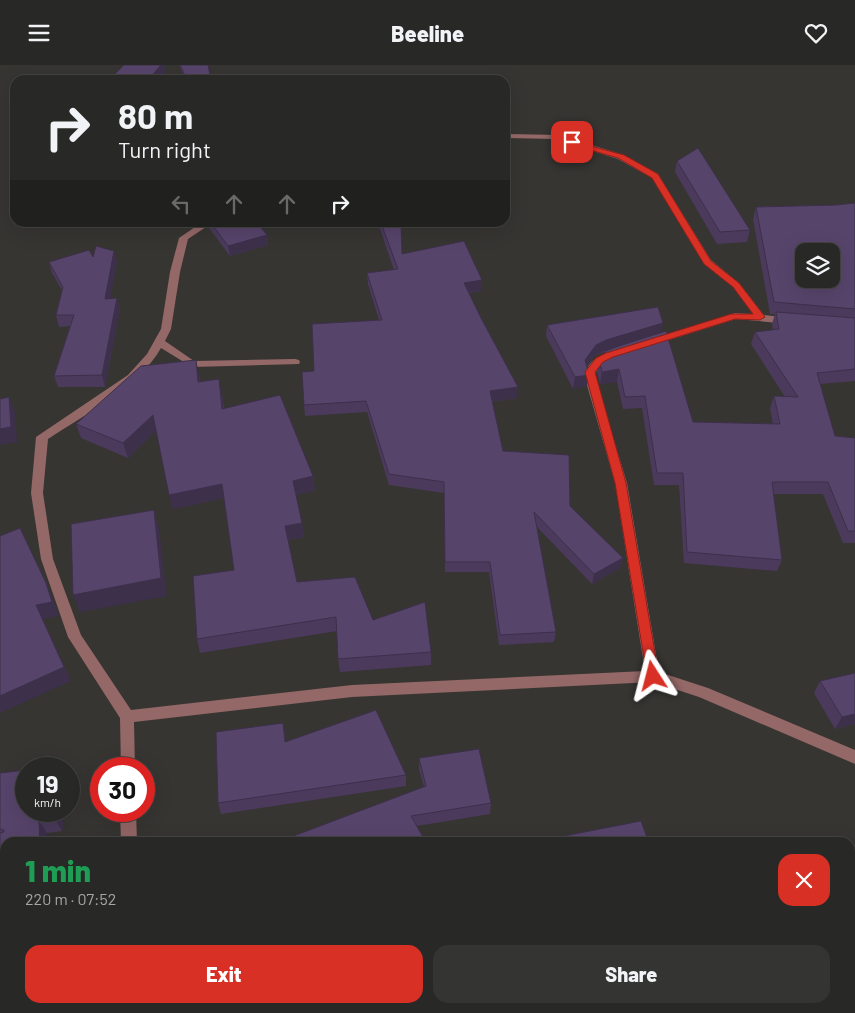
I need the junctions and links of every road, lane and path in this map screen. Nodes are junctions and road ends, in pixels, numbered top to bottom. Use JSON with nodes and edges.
{"nodes":[{"id":1,"x":510,"y":135,"type":"edge"},
{"id":2,"x":201,"y":227,"type":"edge"},
{"id":3,"x":760,"y":317,"type":"junction"},
{"id":4,"x":804,"y":322,"type":"edge"},
{"id":5,"x":159,"y":342,"type":"junction"},
{"id":6,"x":295,"y":362,"type":"dead end"},
{"id":7,"x":653,"y":676,"type":"junction"},
{"id":8,"x":127,"y":717,"type":"junction"},
{"id":9,"x":128,"y":757,"type":"edge"},
{"id":10,"x":855,"y":757,"type":"edge"},
{"id":11,"x":128,"y":822,"type":"edge"},
{"id":12,"x":129,"y":837,"type":"edge"}],
"edges":[{"from":1,"to":3,"type":"street"},
{"from":2,"to":5,"type":"street"},
{"from":3,"to":4,"type":"street"},
{"from":3,"to":7,"type":"street"},
{"from":5,"to":6,"type":"street"},
{"from":5,"to":8,"type":"street"},
{"from":7,"to":8,"type":"street"},
{"from":7,"to":10,"type":"street"},
{"from":8,"to":9,"type":"street"},
{"from":11,"to":12,"type":"street"}]}
